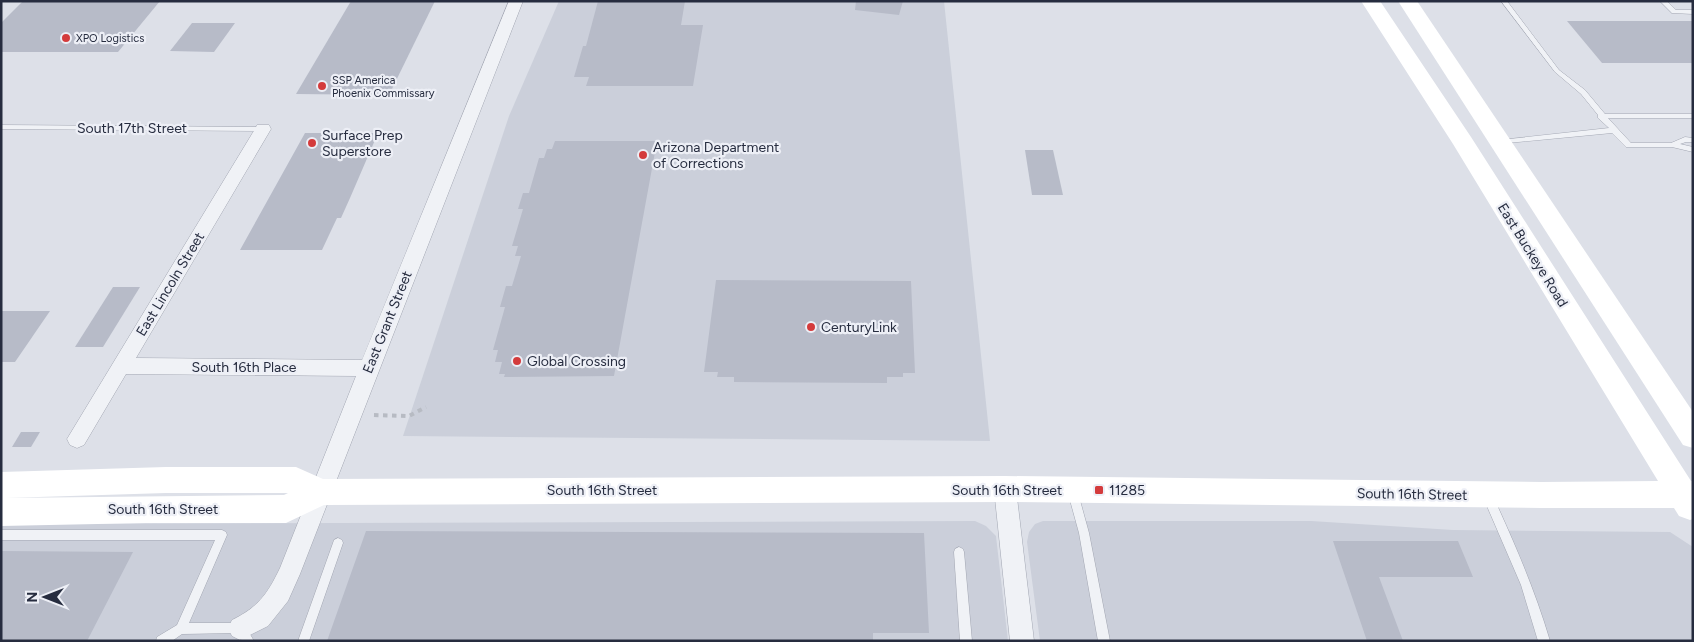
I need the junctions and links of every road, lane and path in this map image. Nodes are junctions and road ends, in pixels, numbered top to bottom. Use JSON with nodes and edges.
{"nodes":[{"id":1,"x":516,"y":1,"type":"edge"},
{"id":2,"x":1370,"y":1,"type":"edge"},
{"id":3,"x":1407,"y":1,"type":"edge"},
{"id":4,"x":1504,"y":1,"type":"edge"},
{"id":5,"x":1663,"y":1,"type":"edge"},
{"id":6,"x":1693,"y":12,"type":"edge"},
{"id":7,"x":1601,"y":116,"type":"junction"},
{"id":8,"x":1693,"y":116,"type":"edge"},
{"id":9,"x":1,"y":127,"type":"edge"},
{"id":10,"x":263,"y":129,"type":"joint"},
{"id":11,"x":1614,"y":130,"type":"junction"},
{"id":12,"x":1693,"y":140,"type":"edge"},
{"id":13,"x":1463,"y":142,"type":"junction"},
{"id":14,"x":1500,"y":142,"type":"junction"},
{"id":15,"x":1672,"y":145,"type":"junction"},
{"id":16,"x":1693,"y":150,"type":"edge"},
{"id":17,"x":120,"y":366,"type":"junction"},
{"id":18,"x":369,"y":368,"type":"junction"},
{"id":19,"x":426,"y":407,"type":"dead end"},
{"id":20,"x":374,"y":416,"type":"dead end"},
{"id":21,"x":1693,"y":436,"type":"edge"},
{"id":22,"x":78,"y":439,"type":"dead end"},
{"id":23,"x":1,"y":485,"type":"edge"},
{"id":24,"x":1005,"y":489,"type":"junction"},
{"id":25,"x":1073,"y":490,"type":"junction"},
{"id":26,"x":321,"y":492,"type":"junction"},
{"id":27,"x":1487,"y":494,"type":"junction"},
{"id":28,"x":1689,"y":500,"type":"edge"},
{"id":29,"x":1,"y":512,"type":"edge"},
{"id":30,"x":1,"y":535,"type":"edge"},
{"id":31,"x":338,"y":543,"type":"dead end"},
{"id":32,"x":959,"y":552,"type":"dead end"},
{"id":33,"x":180,"y":629,"type":"junction"},
{"id":34,"x":244,"y":635,"type":"edge"},
{"id":35,"x":162,"y":641,"type":"edge"},
{"id":36,"x":303,"y":641,"type":"edge"},
{"id":37,"x":966,"y":641,"type":"edge"},
{"id":38,"x":1022,"y":641,"type":"edge"},
{"id":39,"x":1104,"y":641,"type":"edge"},
{"id":40,"x":1544,"y":641,"type":"edge"}],
"edges":[{"from":1,"to":18,"type":"street","name":"East Grant Street"},
{"from":2,"to":13,"type":"main road","name":"East Buckeye Road"},
{"from":3,"to":14,"type":"main road"},
{"from":4,"to":7,"type":"lane"},
{"from":5,"to":6,"type":"lane"},
{"from":7,"to":8,"type":"lane"},
{"from":7,"to":11,"type":"lane"},
{"from":9,"to":10,"type":"lane","name":"South 17th Street"},
{"from":10,"to":17,"type":"street","name":"East Lincoln Street"},
{"from":11,"to":14,"type":"lane"},
{"from":11,"to":15,"type":"lane"},
{"from":12,"to":15,"type":"lane"},
{"from":13,"to":14,"type":"main road"},
{"from":13,"to":28,"type":"main road","name":"East Buckeye Road"},
{"from":14,"to":21,"type":"main road"},
{"from":15,"to":16,"type":"lane"},
{"from":17,"to":18,"type":"street","name":"South 16th Place"},
{"from":17,"to":22,"type":"street","name":"East Lincoln Street"},
{"from":18,"to":26,"type":"street","name":"East Grant Street"},
{"from":19,"to":20,"type":"path"},
{"from":23,"to":26,"type":"main road","name":"South 16th Street"},
{"from":24,"to":25,"type":"main road","name":"South 16th Street"},
{"from":24,"to":26,"type":"main road","name":"South 16th Street"},
{"from":24,"to":38,"type":"street"},
{"from":25,"to":27,"type":"main road","name":"South 16th Street"},
{"from":25,"to":39,"type":"lane"},
{"from":26,"to":29,"type":"main road","name":"South 16th Street"},
{"from":26,"to":34,"type":"street","name":"East Grant Street"},
{"from":27,"to":28,"type":"main road","name":"South 16th Street"},
{"from":27,"to":40,"type":"lane"},
{"from":30,"to":33,"type":"lane"},
{"from":31,"to":36,"type":"lane"},
{"from":32,"to":37,"type":"lane"},
{"from":33,"to":34,"type":"lane"},
{"from":33,"to":35,"type":"lane"}]}
